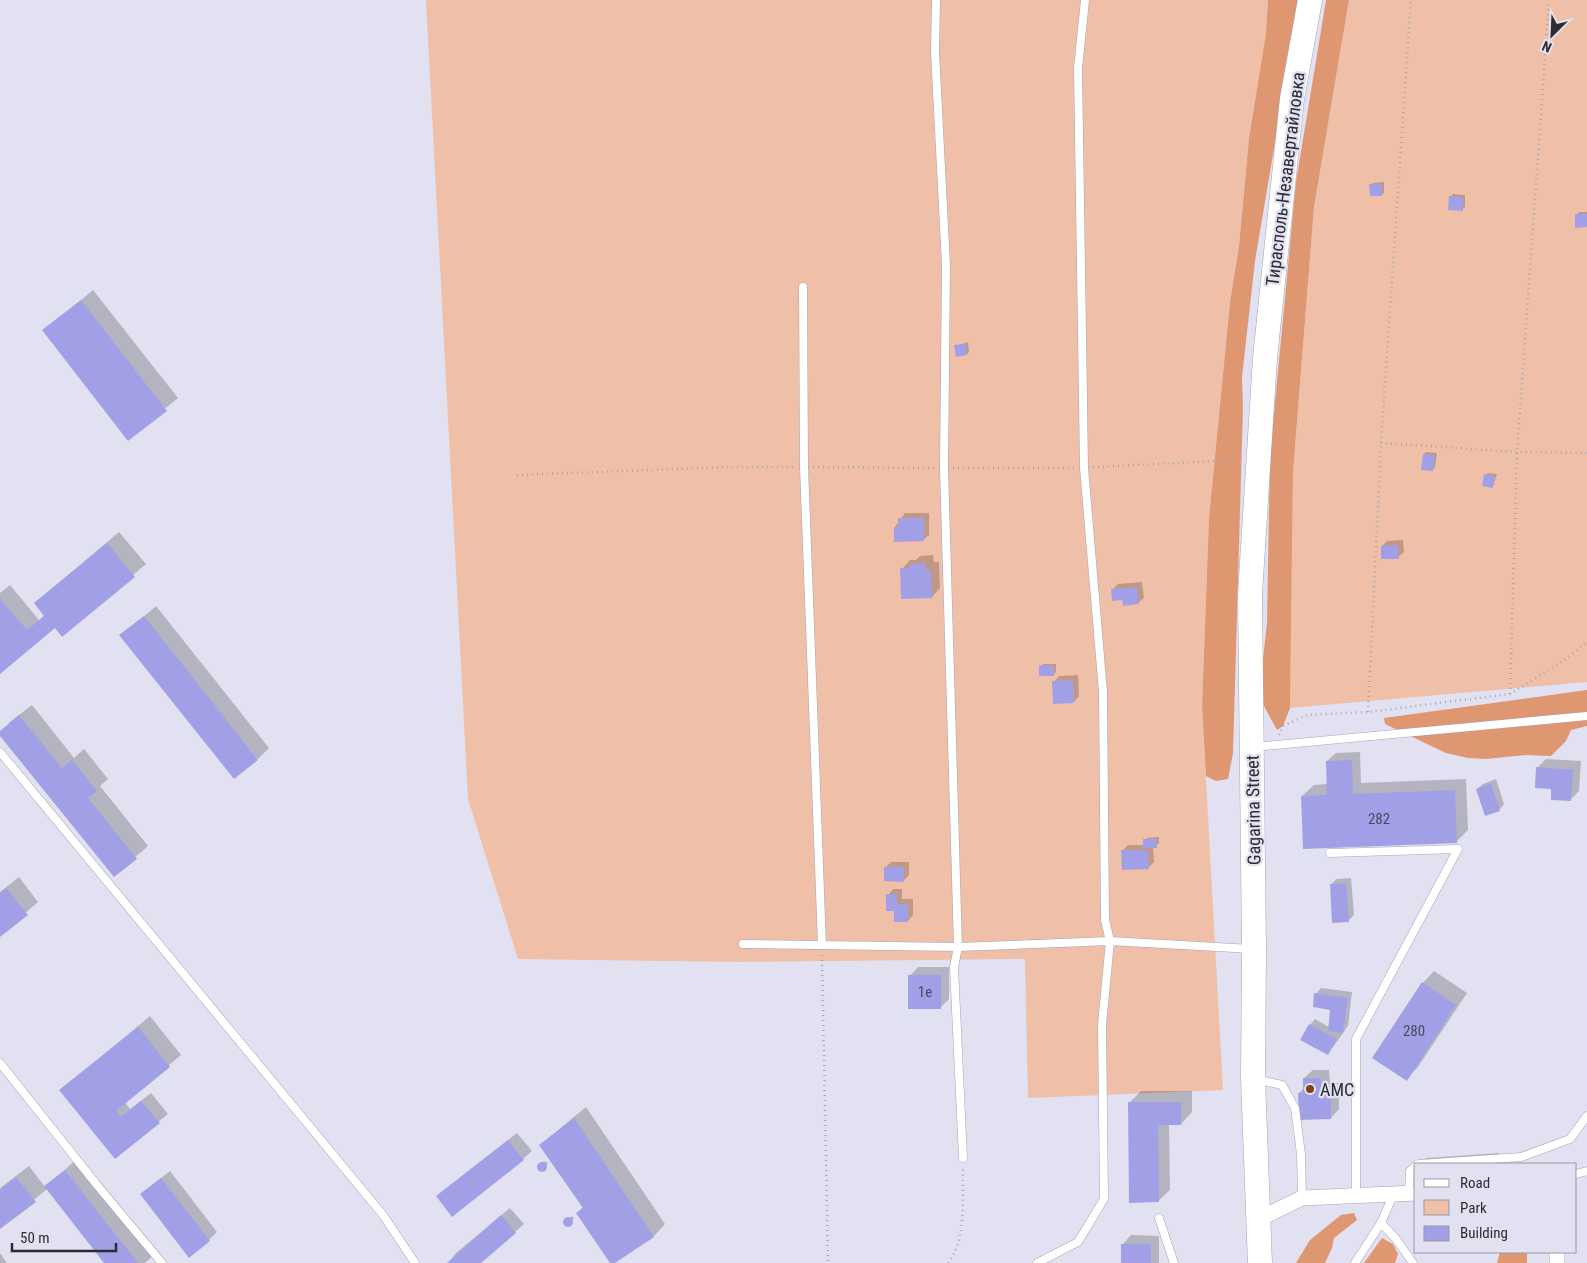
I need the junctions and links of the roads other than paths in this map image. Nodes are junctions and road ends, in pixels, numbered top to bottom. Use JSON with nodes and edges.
{"nodes":[{"id":1,"x":936,"y":0,"type":"edge"},
{"id":2,"x":1085,"y":0,"type":"edge"},
{"id":3,"x":1310,"y":0,"type":"edge"},
{"id":4,"x":803,"y":287,"type":"dead end"},
{"id":5,"x":1265,"y":358,"type":"joint"},
{"id":6,"x":1587,"y":716,"type":"edge"},
{"id":7,"x":1263,"y":746,"type":"junction"},
{"id":8,"x":0,"y":752,"type":"edge"},
{"id":9,"x":1330,"y":853,"type":"dead end"},
{"id":10,"x":1110,"y":941,"type":"junction"},
{"id":11,"x":744,"y":944,"type":"dead end"},
{"id":12,"x":822,"y":945,"type":"junction"},
{"id":13,"x":958,"y":947,"type":"junction"},
{"id":14,"x":1254,"y":949,"type":"junction"},
{"id":15,"x":0,"y":1063,"type":"edge"},
{"id":16,"x":1253,"y":1079,"type":"junction"},
{"id":17,"x":1587,"y":1116,"type":"edge"},
{"id":18,"x":963,"y":1158,"type":"road end"},
{"id":19,"x":1451,"y":1163,"type":"edge"},
{"id":20,"x":1414,"y":1168,"type":"edge"},
{"id":21,"x":1406,"y":1193,"type":"edge"},
{"id":22,"x":1356,"y":1195,"type":"junction"},
{"id":23,"x":1302,"y":1198,"type":"junction"},
{"id":24,"x":1159,"y":1218,"type":"dead end"},
{"id":25,"x":1259,"y":1218,"type":"junction"},
{"id":26,"x":1381,"y":1223,"type":"junction"},
{"id":27,"x":162,"y":1263,"type":"edge"},
{"id":28,"x":415,"y":1263,"type":"edge"},
{"id":29,"x":1037,"y":1263,"type":"edge"},
{"id":30,"x":1174,"y":1263,"type":"edge"},
{"id":31,"x":1260,"y":1263,"type":"edge"},
{"id":32,"x":1355,"y":1263,"type":"edge"},
{"id":33,"x":1412,"y":1263,"type":"edge"}],
"edges":[{"from":1,"to":13,"type":"lane"},
{"from":2,"to":10,"type":"lane"},
{"from":3,"to":5,"type":"main road","name":"Тирасполь-Незавертайловка"},
{"from":4,"to":12,"type":"lane"},
{"from":5,"to":7,"type":"main road","name":"Gagarina Street"},
{"from":6,"to":7,"type":"lane"},
{"from":7,"to":14,"type":"main road","name":"Gagarina Street"},
{"from":8,"to":28,"type":"lane"},
{"from":9,"to":22,"type":"lane"},
{"from":10,"to":13,"type":"lane"},
{"from":10,"to":14,"type":"lane"},
{"from":10,"to":29,"type":"lane"},
{"from":11,"to":12,"type":"lane"},
{"from":12,"to":13,"type":"lane"},
{"from":13,"to":18,"type":"lane"},
{"from":14,"to":16,"type":"main road","name":"Gagarina Street"},
{"from":15,"to":27,"type":"lane"},
{"from":16,"to":23,"type":"lane"},
{"from":16,"to":25,"type":"main road","name":"Gagarina Street"},
{"from":17,"to":19,"type":"lane"},
{"from":20,"to":21,"type":"lane"},
{"from":21,"to":22,"type":"street"},
{"from":21,"to":26,"type":"lane"},
{"from":22,"to":23,"type":"street"},
{"from":23,"to":25,"type":"street"},
{"from":24,"to":30,"type":"lane"},
{"from":25,"to":31,"type":"main road","name":"Gagarina Street"},
{"from":26,"to":32,"type":"lane"},
{"from":26,"to":33,"type":"lane"}]}
